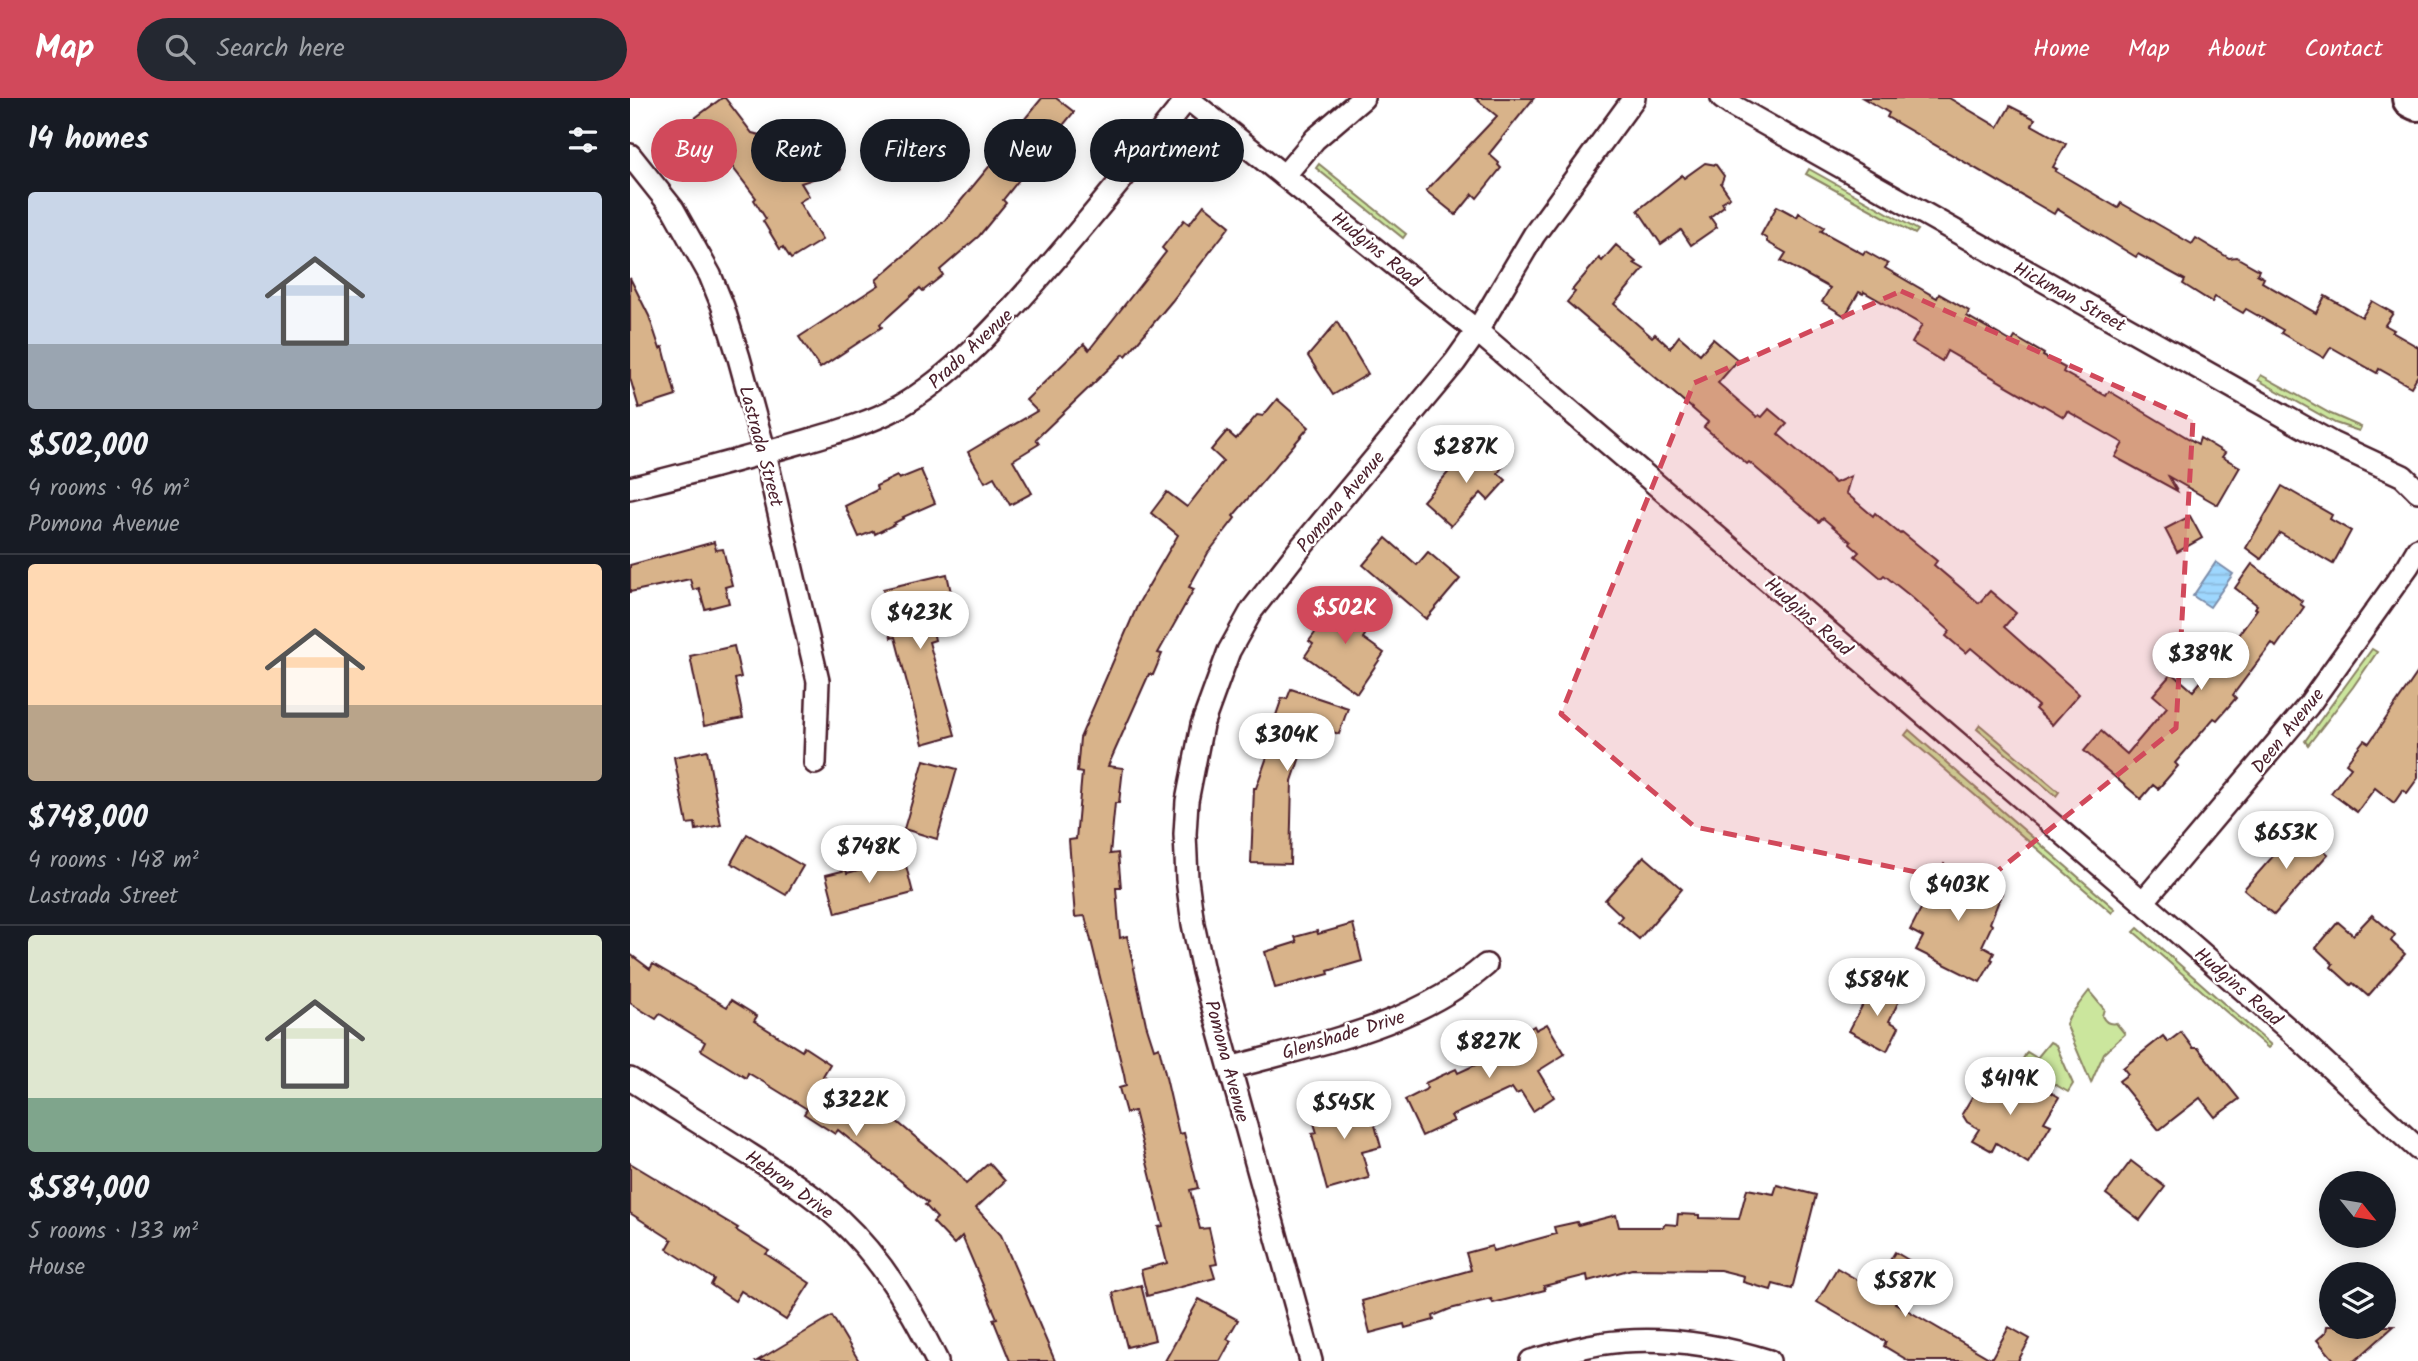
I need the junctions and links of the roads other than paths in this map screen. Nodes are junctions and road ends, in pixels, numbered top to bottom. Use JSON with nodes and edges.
{"nodes":[{"id":1,"x":1187,"y":98,"type":"edge"},
{"id":2,"x":1363,"y":98,"type":"edge"},
{"id":3,"x":1634,"y":98,"type":"edge"},
{"id":4,"x":1722,"y":98,"type":"edge"},
{"id":5,"x":2412,"y":98,"type":"edge"},
{"id":6,"x":2418,"y":101,"type":"edge"},
{"id":7,"x":630,"y":155,"type":"edge"},
{"id":8,"x":1284,"y":176,"type":"junction"},
{"id":9,"x":1477,"y":331,"type":"junction"},
{"id":10,"x":765,"y":453,"type":"junction"},
{"id":11,"x":630,"y":488,"type":"edge"},
{"id":12,"x":2418,"y":491,"type":"edge"},
{"id":13,"x":2418,"y":549,"type":"edge"},
{"id":14,"x":815,"y":763,"type":"dead end"},
{"id":15,"x":2143,"y":902,"type":"junction"},
{"id":16,"x":1486,"y":965,"type":"dead end"},
{"id":17,"x":1230,"y":1068,"type":"junction"},
{"id":18,"x":630,"y":1079,"type":"edge"},
{"id":19,"x":2418,"y":1149,"type":"edge"},
{"id":20,"x":937,"y":1361,"type":"edge"},
{"id":21,"x":1311,"y":1361,"type":"edge"},
{"id":22,"x":1531,"y":1361,"type":"edge"},
{"id":23,"x":1769,"y":1361,"type":"edge"}],
"edges":[{"from":1,"to":8,"type":"street","name":"Hudgins Road"},
{"from":1,"to":10,"type":"street","name":"Prado Avenue"},
{"from":2,"to":8,"type":"street"},
{"from":3,"to":9,"type":"street","name":"Pomona Avenue"},
{"from":4,"to":12,"type":"street","name":"Hickman Street"},
{"from":5,"to":6,"type":"highway"},
{"from":7,"to":10,"type":"street","name":"Lastrada Street"},
{"from":8,"to":9,"type":"street","name":"Hudgins Road"},
{"from":9,"to":15,"type":"street","name":"Hudgins Road"},
{"from":9,"to":17,"type":"street","name":"Pomona Avenue"},
{"from":10,"to":11,"type":"street","name":"Prado Avenue"},
{"from":10,"to":14,"type":"street","name":"Lastrada Street"},
{"from":13,"to":15,"type":"street","name":"Deen Avenue"},
{"from":15,"to":19,"type":"street","name":"Hudgins Road"},
{"from":16,"to":17,"type":"street","name":"Glenshade Drive"},
{"from":17,"to":21,"type":"street","name":"Pomona Avenue"},
{"from":18,"to":20,"type":"street","name":"Hebron Drive"},
{"from":22,"to":23,"type":"street"}]}
